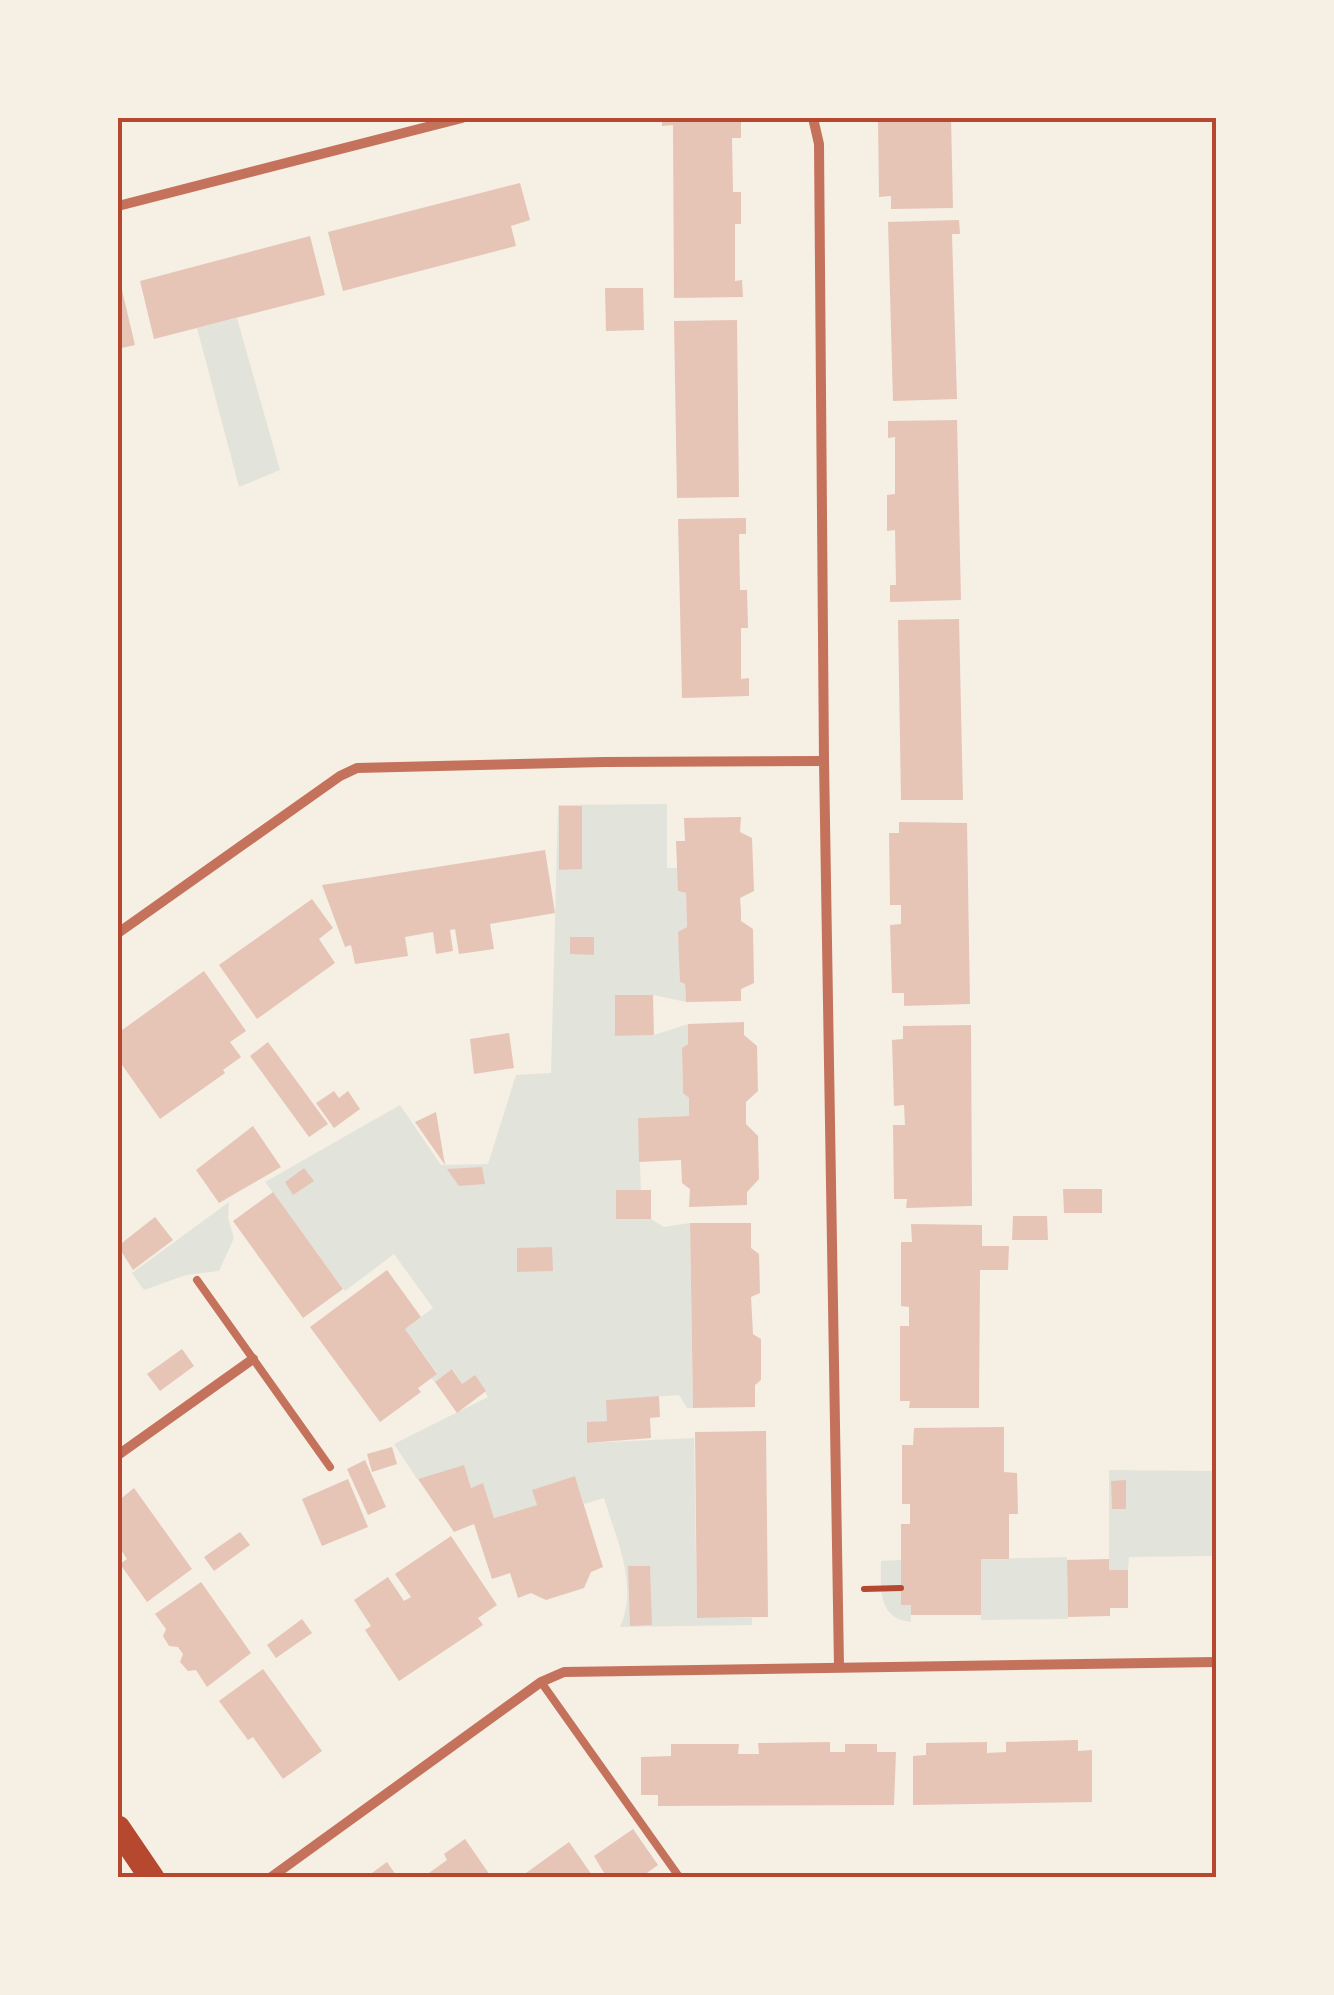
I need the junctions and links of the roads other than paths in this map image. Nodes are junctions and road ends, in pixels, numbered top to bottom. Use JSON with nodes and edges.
{"nodes":[{"id":1,"x":462,"y":118,"type":"edge"},
{"id":2,"x":813,"y":118,"type":"edge"},
{"id":3,"x":118,"y":206,"type":"edge"},
{"id":4,"x":824,"y":761,"type":"junction"},
{"id":5,"x":118,"y":934,"type":"edge"},
{"id":6,"x":197,"y":1280,"type":"dead end"},
{"id":7,"x":252,"y":1358,"type":"junction"},
{"id":8,"x":118,"y":1454,"type":"edge"},
{"id":9,"x":330,"y":1467,"type":"dead end"},
{"id":10,"x":1216,"y":1662,"type":"edge"},
{"id":11,"x":839,"y":1666,"type":"junction"},
{"id":12,"x":541,"y":1682,"type":"junction"},
{"id":13,"x":118,"y":1828,"type":"edge"},
{"id":14,"x":152,"y":1878,"type":"edge"},
{"id":15,"x":270,"y":1878,"type":"edge"},
{"id":16,"x":680,"y":1878,"type":"edge"}],
"edges":[{"from":1,"to":3,"type":"street"},
{"from":2,"to":4,"type":"street"},
{"from":4,"to":5,"type":"street"},
{"from":4,"to":11,"type":"street"},
{"from":6,"to":7,"type":"lane"},
{"from":7,"to":8,"type":"street"},
{"from":7,"to":9,"type":"lane"},
{"from":10,"to":11,"type":"street"},
{"from":11,"to":12,"type":"street"},
{"from":12,"to":15,"type":"street"},
{"from":12,"to":16,"type":"lane"},
{"from":13,"to":14,"type":"main road"}]}
